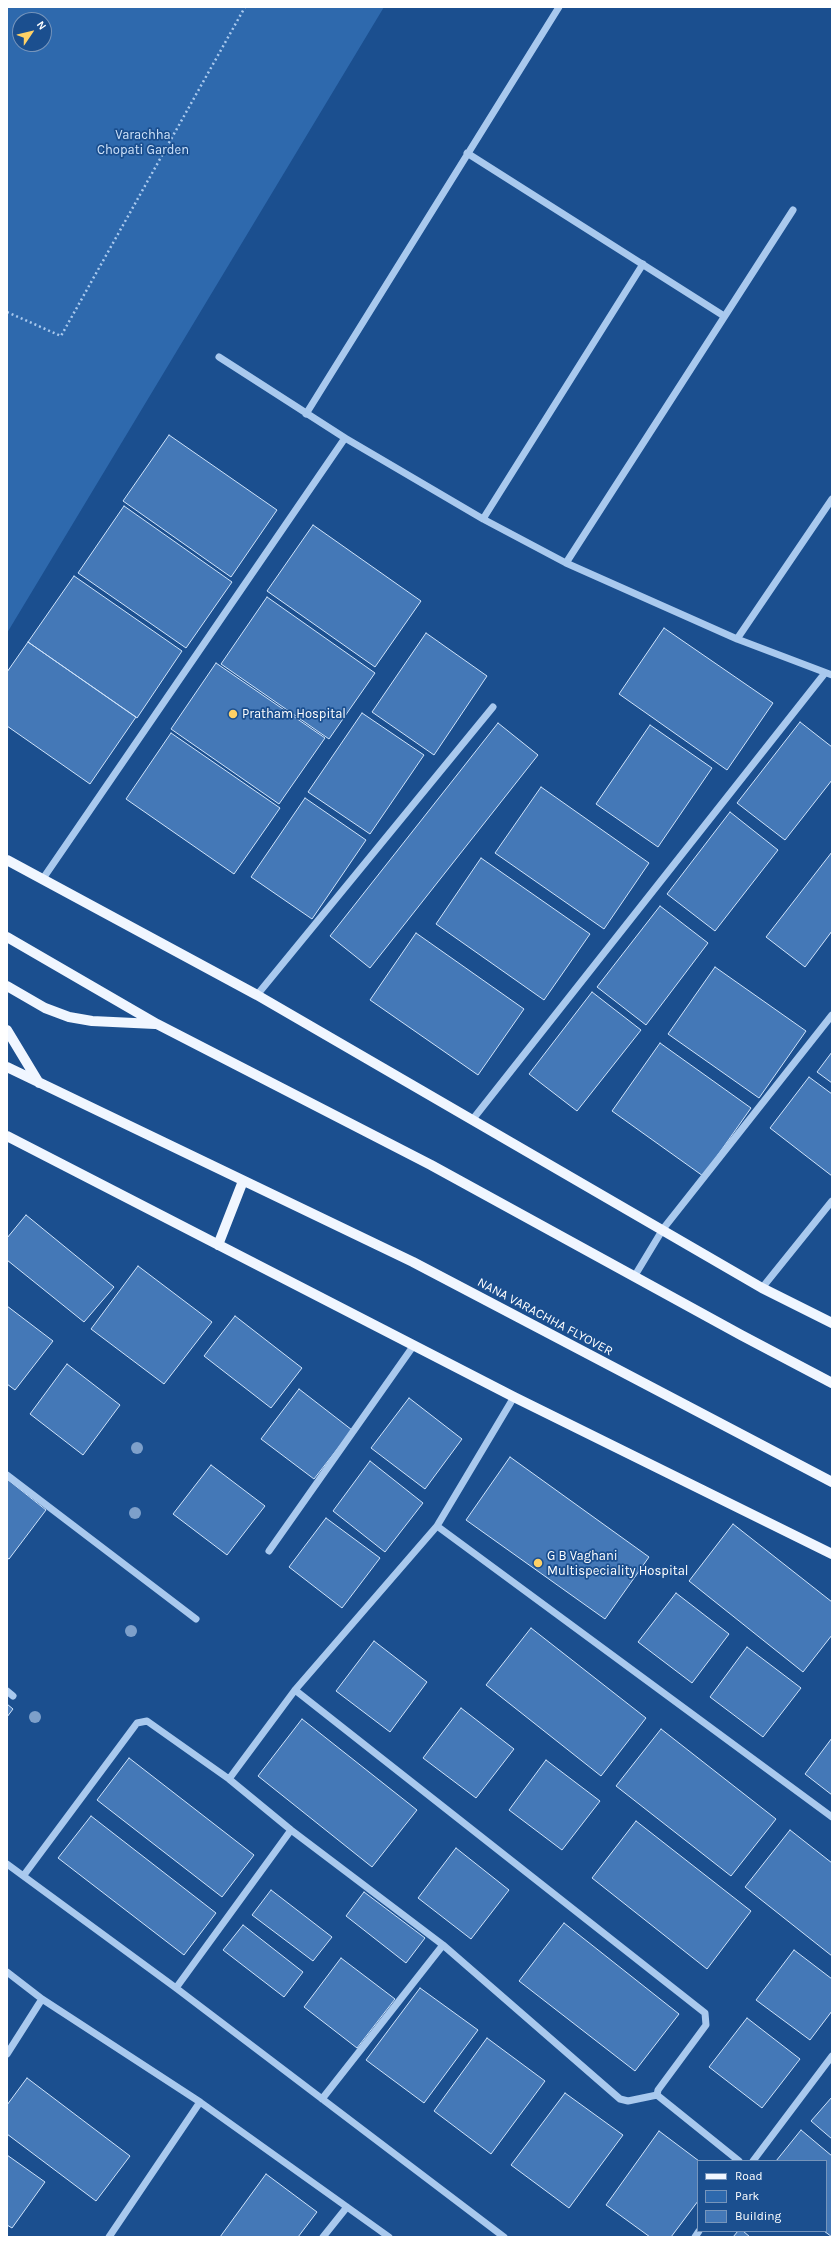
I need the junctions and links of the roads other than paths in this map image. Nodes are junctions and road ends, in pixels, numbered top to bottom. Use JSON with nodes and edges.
{"nodes":[{"id":1,"x":559,"y":7,"type":"edge"},
{"id":2,"x":467,"y":153,"type":"junction"},
{"id":3,"x":793,"y":210,"type":"dead end"},
{"id":4,"x":643,"y":264,"type":"junction"},
{"id":5,"x":724,"y":316,"type":"junction"},
{"id":6,"x":219,"y":357,"type":"dead end"},
{"id":7,"x":306,"y":414,"type":"junction"},
{"id":8,"x":345,"y":438,"type":"junction"},
{"id":9,"x":832,"y":499,"type":"edge"},
{"id":10,"x":483,"y":519,"type":"junction"},
{"id":11,"x":566,"y":563,"type":"junction"},
{"id":12,"x":737,"y":639,"type":"junction"},
{"id":13,"x":829,"y":674,"type":"edge"},
{"id":14,"x":493,"y":707,"type":"dead end"},
{"id":15,"x":7,"y":860,"type":"edge"},
{"id":16,"x":42,"y":880,"type":"junction"},
{"id":17,"x":7,"y":936,"type":"edge"},
{"id":18,"x":7,"y":986,"type":"edge"},
{"id":19,"x":257,"y":995,"type":"junction"},
{"id":20,"x":832,"y":1015,"type":"edge"},
{"id":21,"x":157,"y":1024,"type":"junction"},
{"id":22,"x":7,"y":1030,"type":"edge"},
{"id":23,"x":7,"y":1066,"type":"edge"},
{"id":24,"x":39,"y":1083,"type":"junction"},
{"id":25,"x":473,"y":1120,"type":"junction"},
{"id":26,"x":7,"y":1136,"type":"edge"},
{"id":27,"x":243,"y":1181,"type":"junction"},
{"id":28,"x":832,"y":1201,"type":"edge"},
{"id":29,"x":663,"y":1229,"type":"junction"},
{"id":30,"x":218,"y":1244,"type":"junction"},
{"id":31,"x":634,"y":1277,"type":"junction"},
{"id":32,"x":762,"y":1288,"type":"junction"},
{"id":33,"x":832,"y":1323,"type":"edge"},
{"id":34,"x":414,"y":1345,"type":"junction"},
{"id":35,"x":832,"y":1383,"type":"edge"},
{"id":36,"x":514,"y":1397,"type":"junction"},
{"id":37,"x":7,"y":1475,"type":"edge"},
{"id":38,"x":832,"y":1482,"type":"edge"},
{"id":39,"x":437,"y":1526,"type":"junction"},
{"id":40,"x":269,"y":1551,"type":"dead end"},
{"id":41,"x":832,"y":1554,"type":"edge"},
{"id":42,"x":196,"y":1619,"type":"dead end"},
{"id":43,"x":295,"y":1690,"type":"junction"},
{"id":44,"x":229,"y":1779,"type":"junction"},
{"id":45,"x":832,"y":1817,"type":"edge"},
{"id":46,"x":291,"y":1830,"type":"junction"},
{"id":47,"x":7,"y":1864,"type":"edge"},
{"id":48,"x":24,"y":1875,"type":"junction"},
{"id":49,"x":442,"y":1945,"type":"junction"},
{"id":50,"x":7,"y":1972,"type":"edge"},
{"id":51,"x":176,"y":1988,"type":"junction"},
{"id":52,"x":42,"y":1999,"type":"junction"},
{"id":53,"x":7,"y":2054,"type":"edge"},
{"id":54,"x":832,"y":2056,"type":"edge"},
{"id":55,"x":657,"y":2095,"type":"junction"},
{"id":56,"x":322,"y":2099,"type":"junction"},
{"id":57,"x":200,"y":2102,"type":"junction"},
{"id":58,"x":738,"y":2160,"type":"edge"},
{"id":59,"x":754,"y":2160,"type":"edge"},
{"id":60,"x":347,"y":2207,"type":"junction"},
{"id":61,"x":109,"y":2237,"type":"edge"},
{"id":62,"x":323,"y":2237,"type":"edge"},
{"id":63,"x":389,"y":2237,"type":"edge"},
{"id":64,"x":504,"y":2237,"type":"edge"}],
"edges":[{"from":1,"to":2,"type":"street"},
{"from":2,"to":4,"type":"street"},
{"from":2,"to":7,"type":"street"},
{"from":3,"to":5,"type":"street"},
{"from":4,"to":5,"type":"street"},
{"from":4,"to":10,"type":"street"},
{"from":5,"to":11,"type":"street"},
{"from":6,"to":7,"type":"street"},
{"from":7,"to":8,"type":"street"},
{"from":8,"to":10,"type":"street"},
{"from":8,"to":16,"type":"street"},
{"from":9,"to":12,"type":"street"},
{"from":10,"to":11,"type":"street"},
{"from":11,"to":12,"type":"street"},
{"from":12,"to":13,"type":"street"},
{"from":13,"to":25,"type":"street"},
{"from":14,"to":19,"type":"street"},
{"from":15,"to":16,"type":"main road"},
{"from":16,"to":19,"type":"main road"},
{"from":17,"to":21,"type":"main road"},
{"from":18,"to":21,"type":"main road"},
{"from":19,"to":25,"type":"main road"},
{"from":20,"to":29,"type":"street"},
{"from":21,"to":31,"type":"main road"},
{"from":22,"to":24,"type":"main road"},
{"from":23,"to":24,"type":"main road","name":"NANA VARACHHA FLYOVER"},
{"from":24,"to":27,"type":"main road","name":"NANA VARACHHA FLYOVER"},
{"from":25,"to":29,"type":"main road"},
{"from":26,"to":30,"type":"main road"},
{"from":27,"to":30,"type":"main road"},
{"from":27,"to":38,"type":"main road","name":"NANA VARACHHA FLYOVER"},
{"from":28,"to":32,"type":"street"},
{"from":29,"to":31,"type":"street"},
{"from":29,"to":32,"type":"main road"},
{"from":30,"to":34,"type":"main road"},
{"from":31,"to":35,"type":"main road"},
{"from":32,"to":33,"type":"main road"},
{"from":34,"to":36,"type":"main road"},
{"from":34,"to":40,"type":"street"},
{"from":36,"to":39,"type":"street"},
{"from":36,"to":41,"type":"main road"},
{"from":37,"to":42,"type":"street"},
{"from":39,"to":43,"type":"street"},
{"from":39,"to":45,"type":"street"},
{"from":43,"to":44,"type":"street"},
{"from":43,"to":55,"type":"street"},
{"from":44,"to":46,"type":"street"},
{"from":44,"to":48,"type":"street"},
{"from":46,"to":49,"type":"street"},
{"from":46,"to":51,"type":"street"},
{"from":47,"to":48,"type":"street"},
{"from":48,"to":51,"type":"street"},
{"from":49,"to":55,"type":"street"},
{"from":49,"to":56,"type":"street"},
{"from":50,"to":52,"type":"street"},
{"from":51,"to":56,"type":"street"},
{"from":52,"to":53,"type":"street"},
{"from":52,"to":57,"type":"street"},
{"from":54,"to":59,"type":"street"},
{"from":55,"to":58,"type":"street"},
{"from":56,"to":64,"type":"street"},
{"from":57,"to":60,"type":"street"},
{"from":57,"to":61,"type":"street"},
{"from":60,"to":62,"type":"street"},
{"from":60,"to":63,"type":"street"}]}
